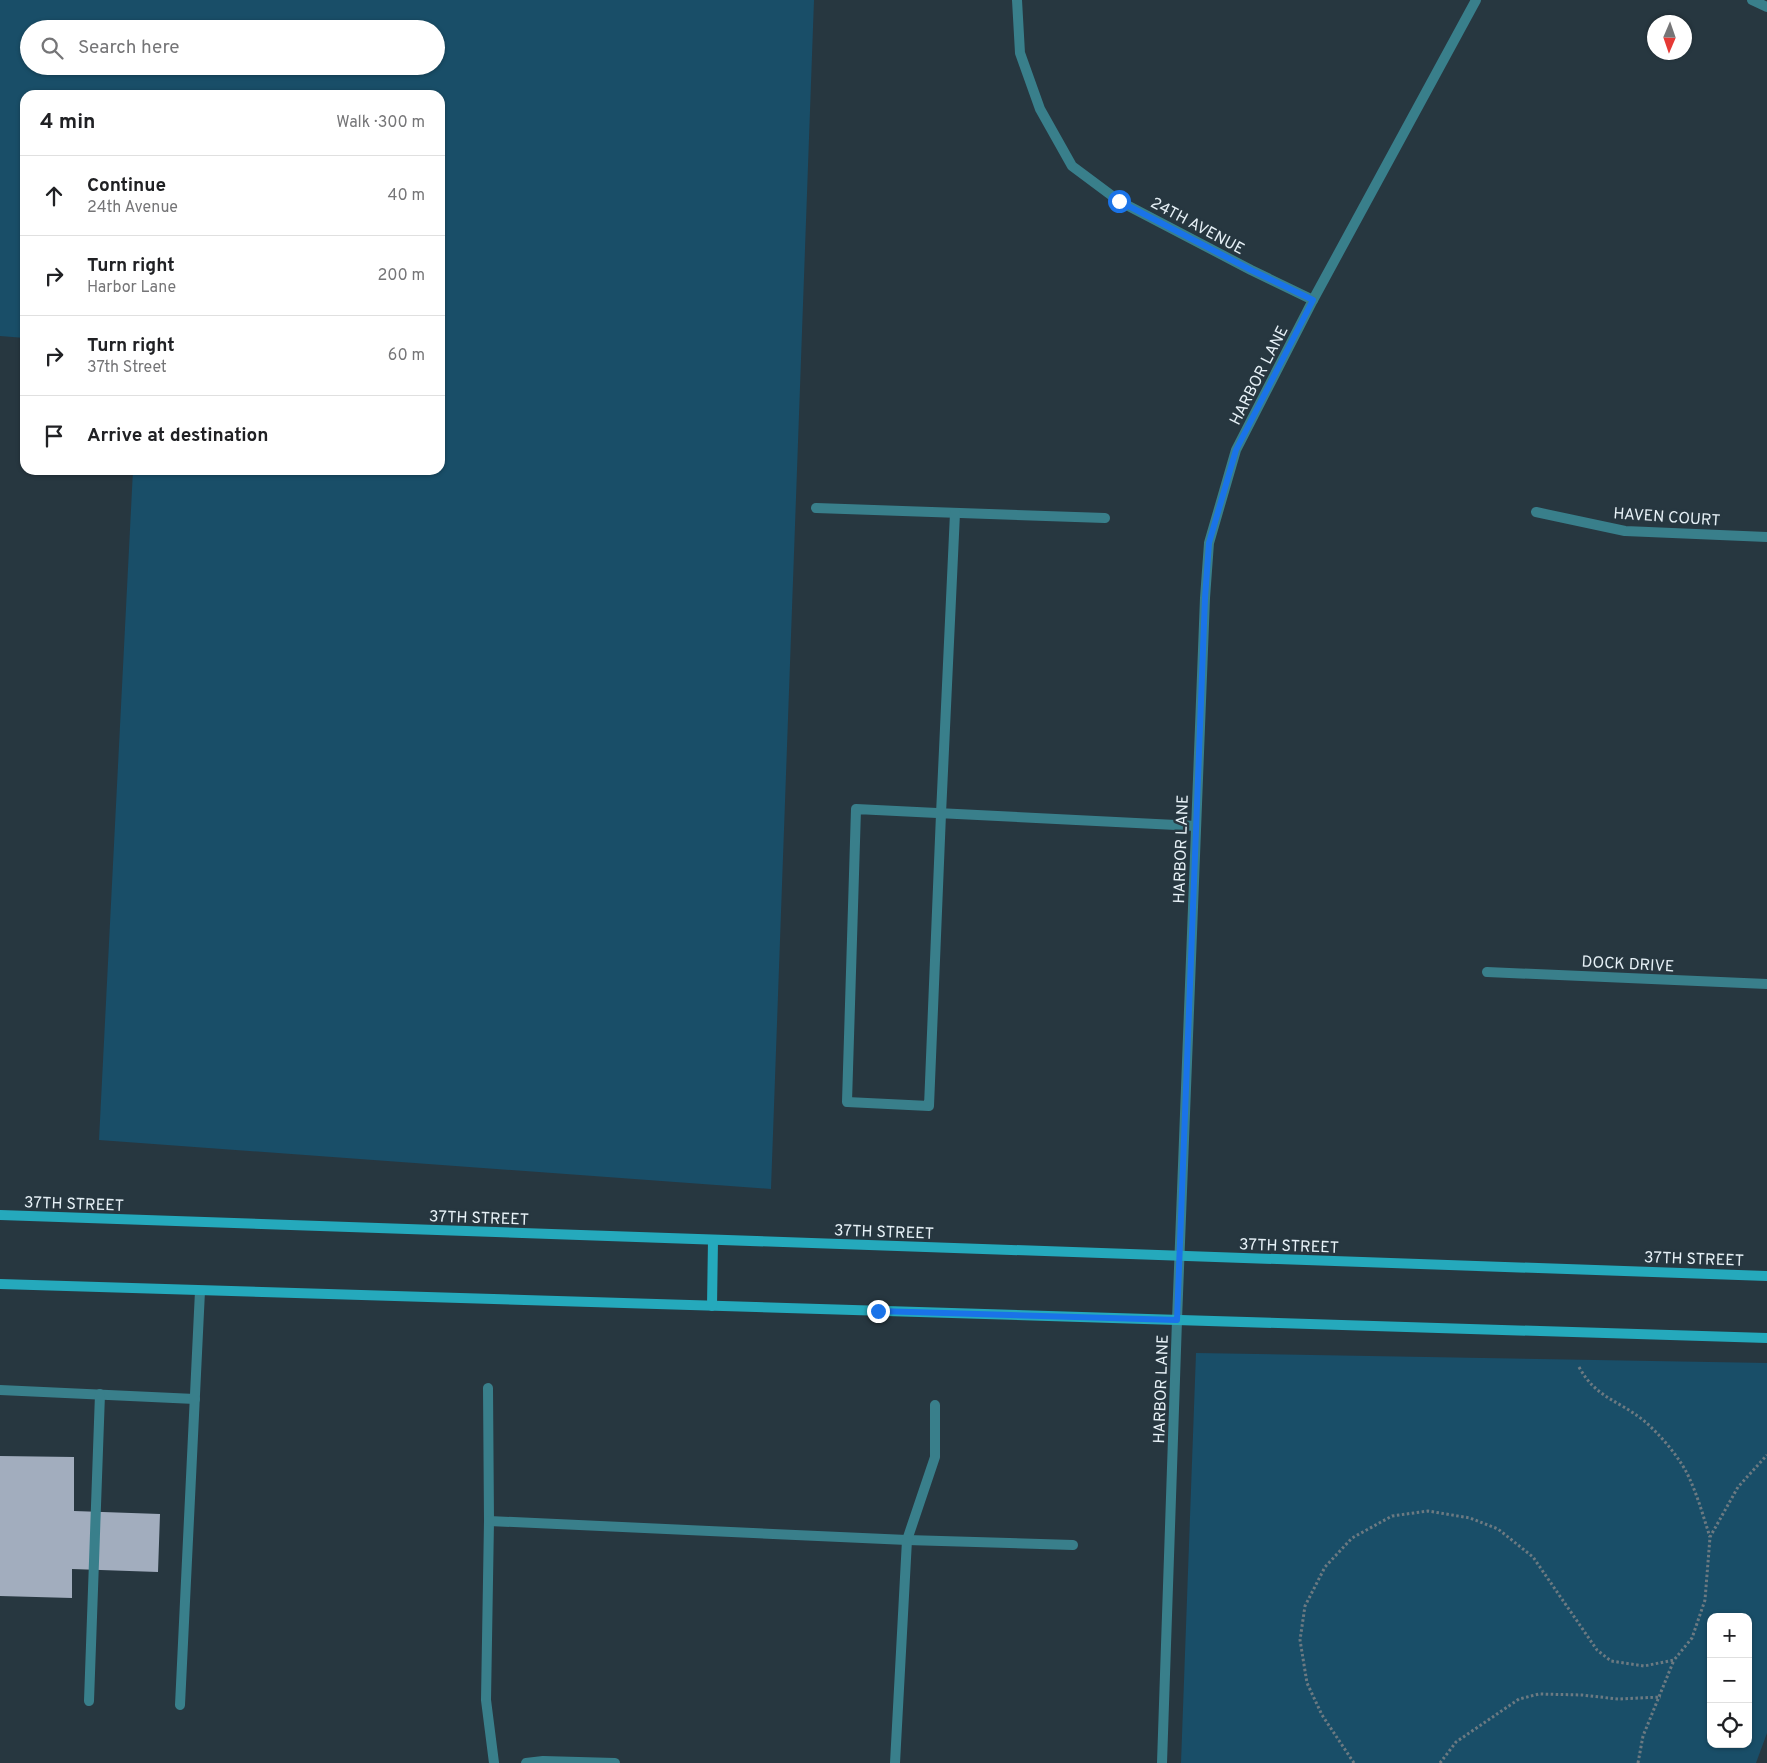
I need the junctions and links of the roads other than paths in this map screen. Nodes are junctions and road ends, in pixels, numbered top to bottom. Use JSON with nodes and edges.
{"nodes":[{"id":1,"x":1017,"y":0,"type":"edge"},
{"id":2,"x":1476,"y":0,"type":"edge"},
{"id":3,"x":1752,"y":0,"type":"edge"},
{"id":4,"x":1767,"y":7,"type":"edge"},
{"id":5,"x":1313,"y":300,"type":"junction"},
{"id":6,"x":816,"y":508,"type":"dead end"},
{"id":7,"x":1536,"y":512,"type":"dead end"},
{"id":8,"x":955,"y":513,"type":"junction"},
{"id":9,"x":1104,"y":518,"type":"dead end"},
{"id":10,"x":1767,"y":537,"type":"edge"},
{"id":11,"x":940,"y":814,"type":"junction"},
{"id":12,"x":1196,"y":826,"type":"junction"},
{"id":13,"x":1487,"y":972,"type":"dead end"},
{"id":14,"x":1767,"y":984,"type":"edge"},
{"id":15,"x":0,"y":1215,"type":"edge"},
{"id":16,"x":713,"y":1240,"type":"junction"},
{"id":17,"x":1180,"y":1256,"type":"junction"},
{"id":18,"x":1767,"y":1276,"type":"edge"},
{"id":19,"x":0,"y":1284,"type":"edge"},
{"id":20,"x":200,"y":1291,"type":"junction"},
{"id":21,"x":712,"y":1306,"type":"junction"},
{"id":22,"x":1177,"y":1320,"type":"junction"},
{"id":23,"x":1767,"y":1338,"type":"edge"},
{"id":24,"x":488,"y":1388,"type":"dead end"},
{"id":25,"x":0,"y":1390,"type":"edge"},
{"id":26,"x":100,"y":1394,"type":"junction"},
{"id":27,"x":196,"y":1399,"type":"junction"},
{"id":28,"x":935,"y":1405,"type":"dead end"},
{"id":29,"x":489,"y":1521,"type":"junction"},
{"id":30,"x":907,"y":1540,"type":"junction"},
{"id":31,"x":1073,"y":1545,"type":"dead end"},
{"id":32,"x":89,"y":1701,"type":"dead end"},
{"id":33,"x":180,"y":1705,"type":"dead end"},
{"id":34,"x":494,"y":1763,"type":"edge"},
{"id":35,"x":526,"y":1763,"type":"edge"},
{"id":36,"x":615,"y":1763,"type":"edge"},
{"id":37,"x":895,"y":1763,"type":"edge"},
{"id":38,"x":1162,"y":1763,"type":"edge"}],
"edges":[{"from":1,"to":5,"type":"street","name":"24TH AVENUE"},
{"from":2,"to":5,"type":"street","name":"HARBOR LANE"},
{"from":3,"to":4,"type":"street"},
{"from":5,"to":12,"type":"street","name":"HARBOR LANE"},
{"from":6,"to":8,"type":"street"},
{"from":7,"to":10,"type":"street","name":"HAVEN COURT"},
{"from":8,"to":9,"type":"street"},
{"from":8,"to":11,"type":"street"},
{"from":11,"to":11,"type":"street"},
{"from":11,"to":12,"type":"street"},
{"from":12,"to":17,"type":"street","name":"HARBOR LANE"},
{"from":13,"to":14,"type":"street","name":"DOCK DRIVE"},
{"from":15,"to":16,"type":"main road","name":"37TH STREET"},
{"from":16,"to":17,"type":"main road","name":"37TH STREET"},
{"from":16,"to":21,"type":"main road"},
{"from":17,"to":18,"type":"main road","name":"37TH STREET"},
{"from":17,"to":22,"type":"street","name":"HARBOR LANE"},
{"from":19,"to":20,"type":"main road"},
{"from":20,"to":21,"type":"main road"},
{"from":20,"to":27,"type":"street"},
{"from":21,"to":22,"type":"main road"},
{"from":22,"to":23,"type":"main road"},
{"from":22,"to":38,"type":"street","name":"HARBOR LANE"},
{"from":24,"to":29,"type":"street"},
{"from":25,"to":26,"type":"street"},
{"from":26,"to":27,"type":"street"},
{"from":26,"to":32,"type":"street"},
{"from":27,"to":33,"type":"street"},
{"from":28,"to":30,"type":"street"},
{"from":29,"to":30,"type":"street"},
{"from":29,"to":34,"type":"street"},
{"from":30,"to":31,"type":"street"},
{"from":30,"to":37,"type":"street"},
{"from":35,"to":36,"type":"street"}]}
